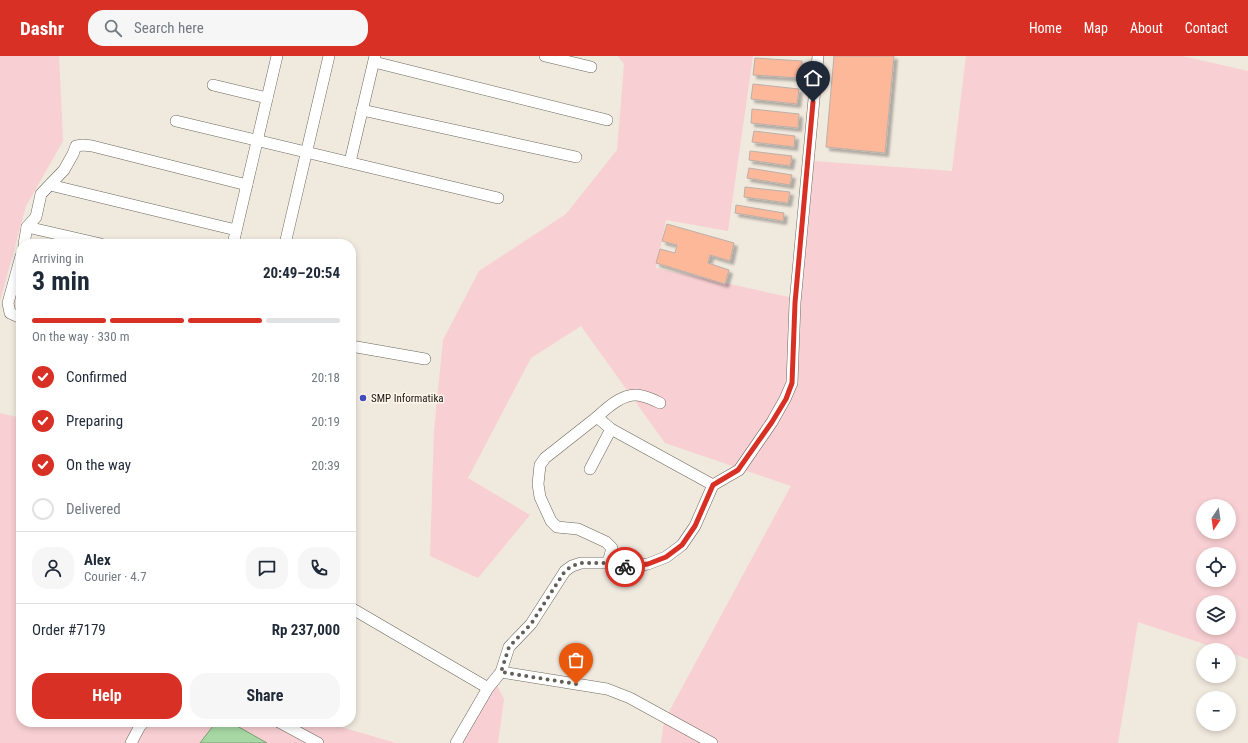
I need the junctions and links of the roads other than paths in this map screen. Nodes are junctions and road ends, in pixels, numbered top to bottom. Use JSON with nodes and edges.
{"nodes":[{"id":1,"x":277,"y":56,"type":"edge"},
{"id":2,"x":329,"y":56,"type":"edge"},
{"id":3,"x":545,"y":56,"type":"edge"},
{"id":4,"x":818,"y":56,"type":"edge"},
{"id":5,"x":374,"y":59,"type":"edge"},
{"id":6,"x":591,"y":67,"type":"dead end"},
{"id":7,"x":213,"y":86,"type":"dead end"},
{"id":8,"x":267,"y":98,"type":"junction"},
{"id":9,"x":362,"y":110,"type":"junction"},
{"id":10,"x":607,"y":120,"type":"dead end"},
{"id":11,"x":176,"y":121,"type":"dead end"},
{"id":12,"x":258,"y":140,"type":"junction"},
{"id":13,"x":307,"y":152,"type":"junction"},
{"id":14,"x":576,"y":157,"type":"dead end"},
{"id":15,"x":350,"y":162,"type":"junction"},
{"id":16,"x":50,"y":185,"type":"junction"},
{"id":17,"x":247,"y":185,"type":"junction"},
{"id":18,"x":498,"y":198,"type":"dead end"},
{"id":19,"x":28,"y":227,"type":"junction"},
{"id":20,"x":236,"y":230,"type":"junction"},
{"id":21,"x":25,"y":239,"type":"edge"},
{"id":22,"x":80,"y":239,"type":"edge"},
{"id":23,"x":234,"y":239,"type":"edge"},
{"id":24,"x":286,"y":239,"type":"edge"},
{"id":25,"x":16,"y":281,"type":"edge"},
{"id":26,"x":16,"y":316,"type":"edge"},
{"id":27,"x":356,"y":347,"type":"edge"},
{"id":28,"x":425,"y":360,"type":"dead end"},
{"id":29,"x":660,"y":403,"type":"dead end"},
{"id":30,"x":597,"y":417,"type":"junction"},
{"id":31,"x":611,"y":429,"type":"junction"},
{"id":32,"x":590,"y":469,"type":"dead end"},
{"id":33,"x":713,"y":485,"type":"junction"},
{"id":34,"x":608,"y":563,"type":"junction"},
{"id":35,"x":356,"y":611,"type":"edge"},
{"id":36,"x":501,"y":672,"type":"junction"},
{"id":37,"x":488,"y":688,"type":"junction"},
{"id":38,"x":139,"y":727,"type":"edge"},
{"id":39,"x":288,"y":727,"type":"edge"},
{"id":40,"x":131,"y":743,"type":"edge"},
{"id":41,"x":318,"y":743,"type":"edge"},
{"id":42,"x":456,"y":743,"type":"edge"},
{"id":43,"x":712,"y":743,"type":"edge"}],
"edges":[{"from":1,"to":8,"type":"street"},
{"from":2,"to":13,"type":"street"},
{"from":3,"to":6,"type":"street"},
{"from":4,"to":33,"type":"street"},
{"from":5,"to":9,"type":"street"},
{"from":5,"to":10,"type":"street"},
{"from":7,"to":8,"type":"street"},
{"from":8,"to":12,"type":"street"},
{"from":9,"to":14,"type":"street"},
{"from":9,"to":15,"type":"street"},
{"from":11,"to":12,"type":"street"},
{"from":12,"to":13,"type":"street"},
{"from":12,"to":17,"type":"street"},
{"from":13,"to":15,"type":"street"},
{"from":13,"to":24,"type":"street"},
{"from":15,"to":18,"type":"street"},
{"from":16,"to":17,"type":"street"},
{"from":16,"to":19,"type":"street"},
{"from":16,"to":20,"type":"street"},
{"from":17,"to":20,"type":"street"},
{"from":19,"to":21,"type":"street"},
{"from":19,"to":22,"type":"street"},
{"from":20,"to":23,"type":"street"},
{"from":25,"to":26,"type":"street"},
{"from":27,"to":28,"type":"street"},
{"from":29,"to":30,"type":"street"},
{"from":30,"to":31,"type":"street"},
{"from":30,"to":34,"type":"street"},
{"from":31,"to":32,"type":"street"},
{"from":31,"to":33,"type":"street"},
{"from":33,"to":34,"type":"street"},
{"from":34,"to":36,"type":"street"},
{"from":35,"to":37,"type":"street"},
{"from":36,"to":37,"type":"street"},
{"from":36,"to":43,"type":"street"},
{"from":37,"to":42,"type":"street"},
{"from":38,"to":40,"type":"street"},
{"from":39,"to":41,"type":"street"}]}
